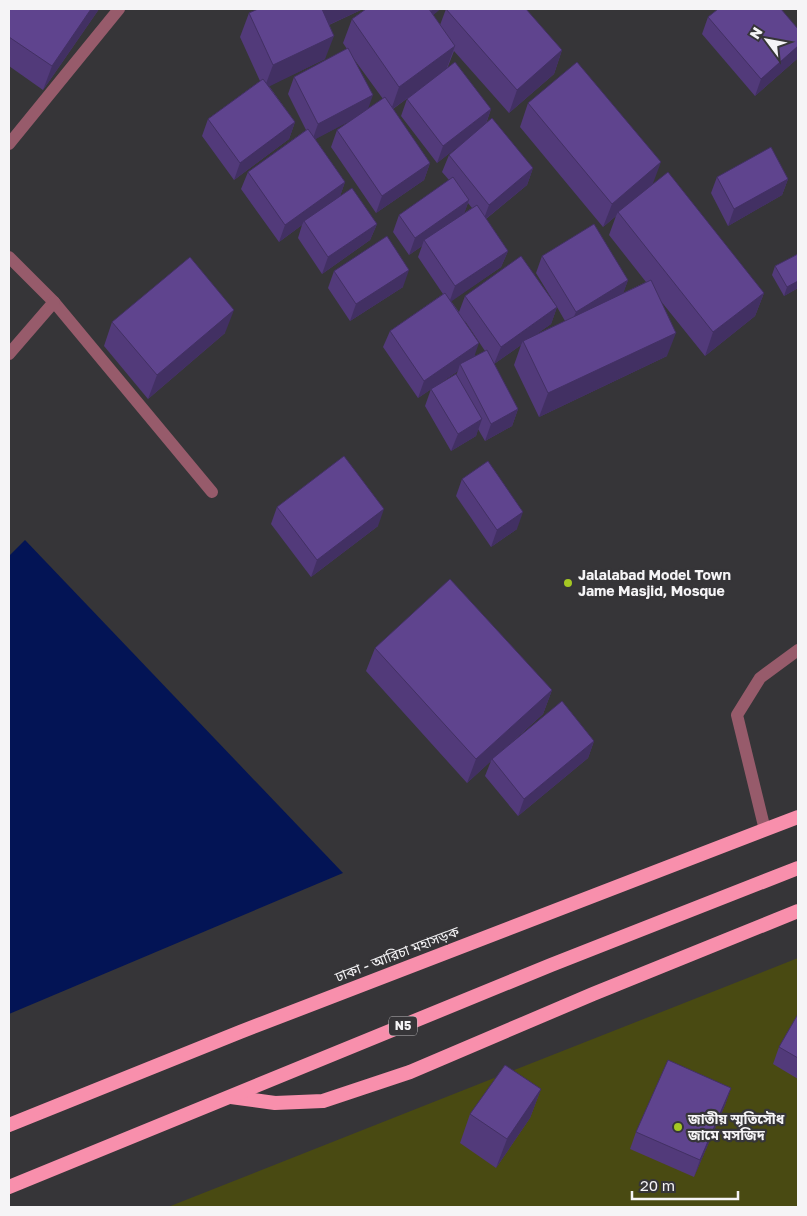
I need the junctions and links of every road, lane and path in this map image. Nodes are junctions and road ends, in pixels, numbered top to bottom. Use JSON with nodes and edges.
{"nodes":[{"id":1,"x":119,"y":9,"type":"edge"},
{"id":2,"x":9,"y":144,"type":"edge"},
{"id":3,"x":9,"y":256,"type":"edge"},
{"id":4,"x":54,"y":302,"type":"junction"},
{"id":5,"x":9,"y":354,"type":"edge"},
{"id":6,"x":212,"y":492,"type":"dead end"},
{"id":7,"x":798,"y":650,"type":"edge"},
{"id":8,"x":798,"y":817,"type":"edge"},
{"id":9,"x":765,"y":830,"type":"junction"},
{"id":10,"x":798,"y":868,"type":"edge"},
{"id":11,"x":798,"y":911,"type":"edge"},
{"id":12,"x":230,"y":1097,"type":"junction"},
{"id":13,"x":9,"y":1125,"type":"edge"},
{"id":14,"x":9,"y":1188,"type":"edge"}],
"edges":[{"from":1,"to":2,"type":"street"},
{"from":3,"to":4,"type":"street"},
{"from":4,"to":5,"type":"street"},
{"from":4,"to":6,"type":"street"},
{"from":7,"to":9,"type":"street"},
{"from":8,"to":9,"type":"highway","name":"ঢাকা - আরিচা মহাসড়ক"},
{"from":9,"to":13,"type":"highway","name":"ঢাকা - আরিচা মহাসড়ক"},
{"from":10,"to":12,"type":"highway","number":"N5"},
{"from":11,"to":12,"type":"highway"},
{"from":12,"to":14,"type":"highway","number":"N5"}]}
